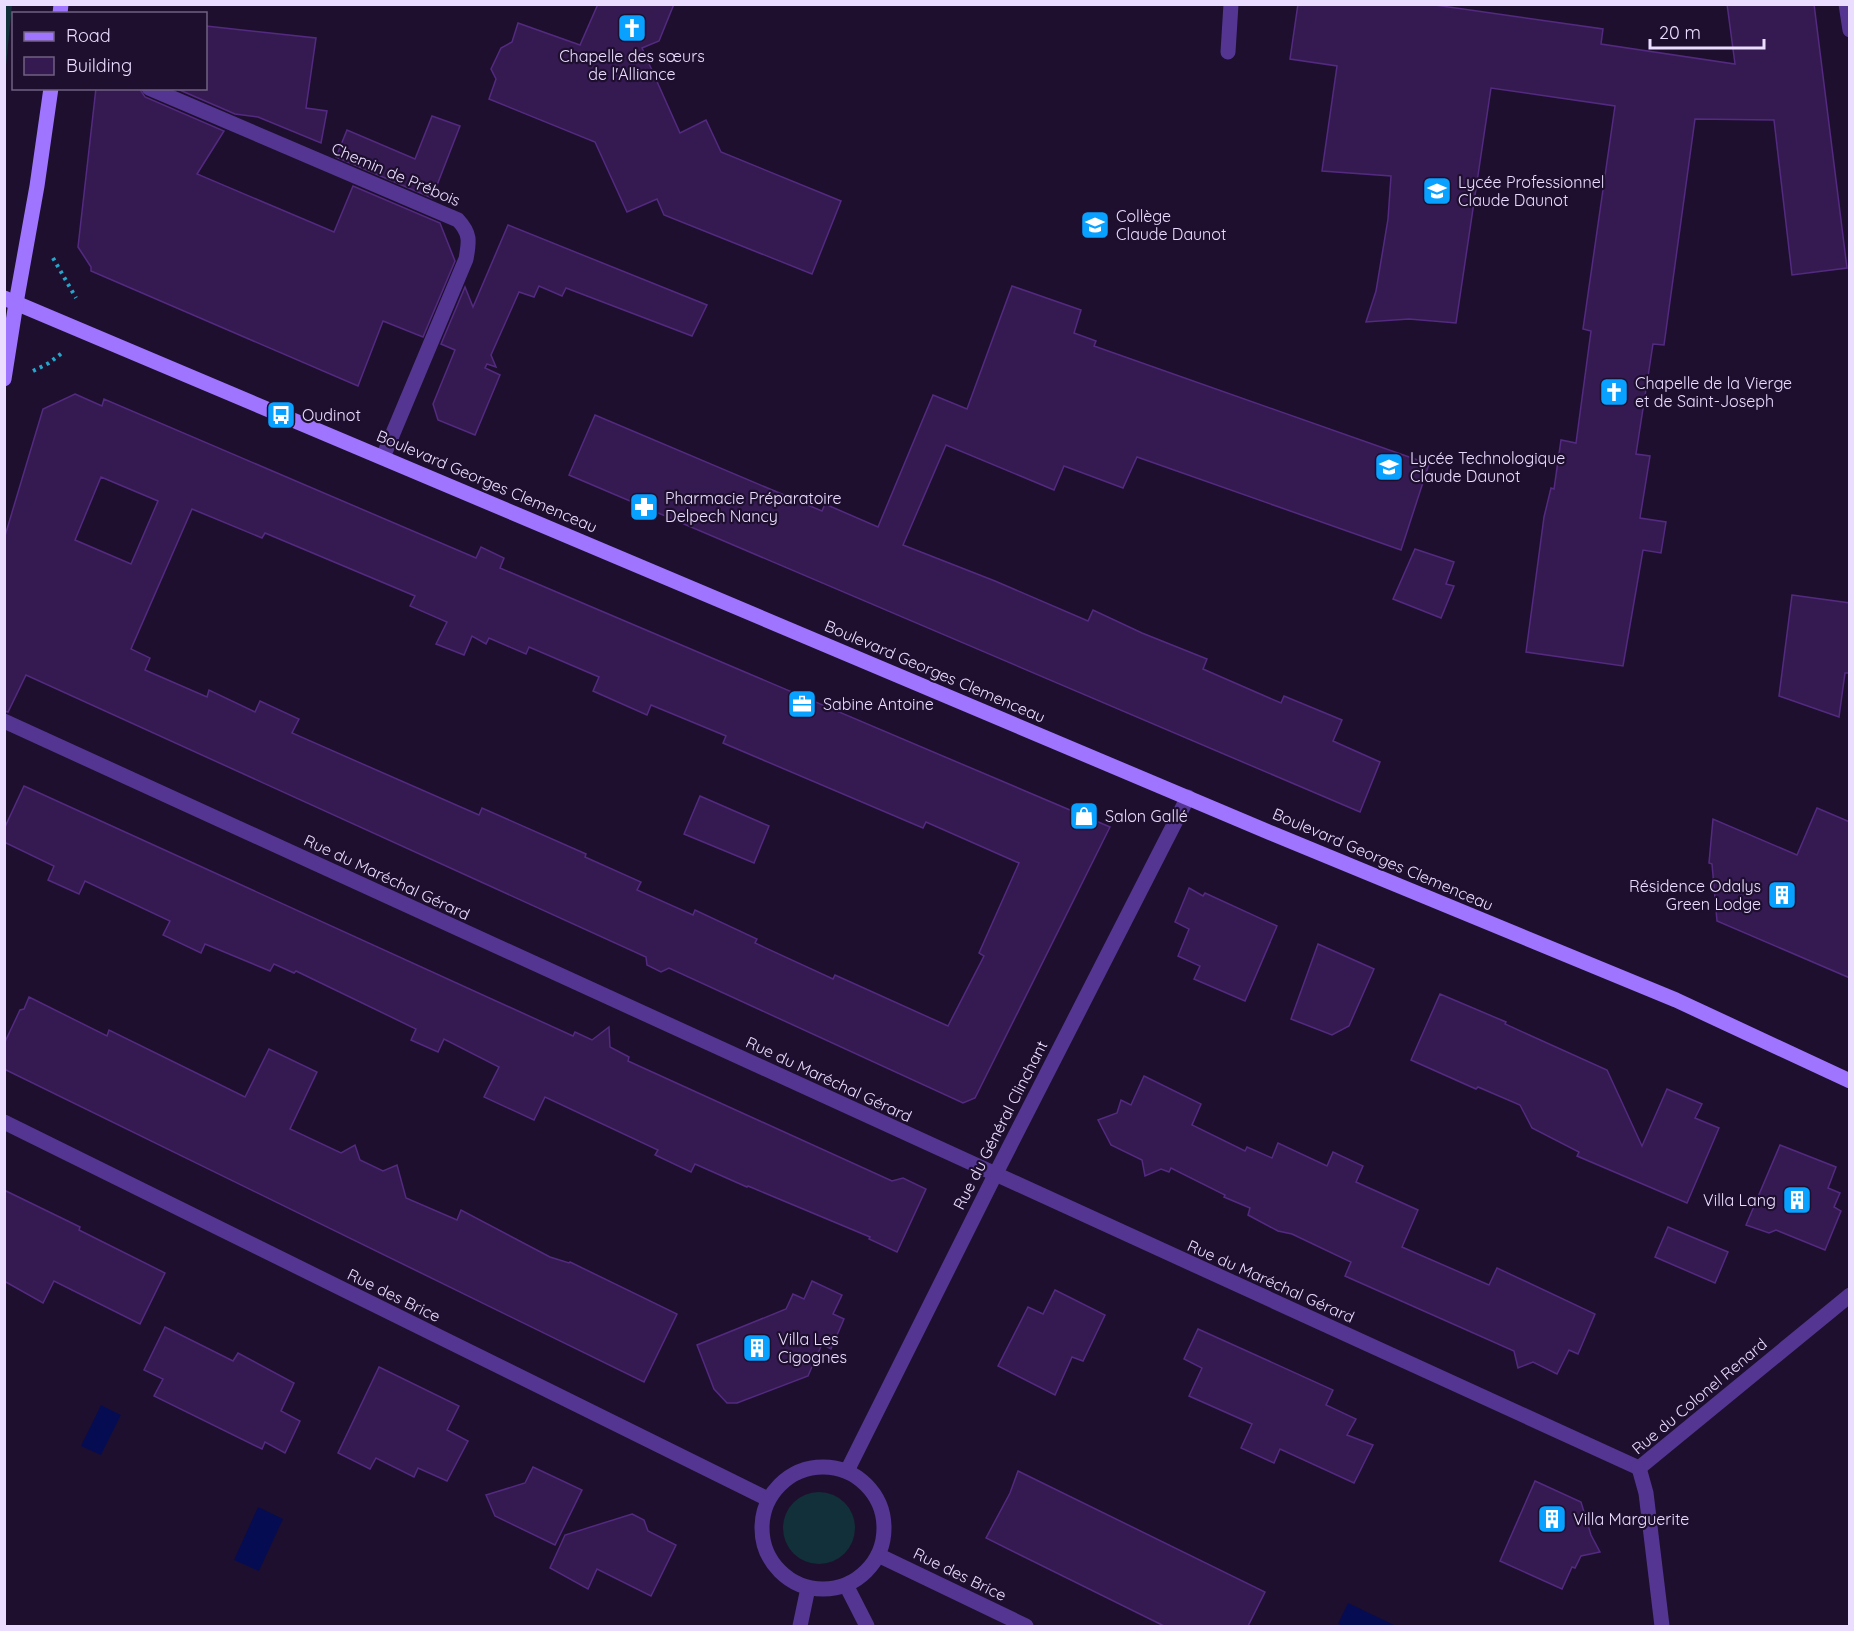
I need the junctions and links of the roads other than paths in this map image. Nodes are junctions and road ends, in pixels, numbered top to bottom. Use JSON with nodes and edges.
{"nodes":[{"id":1,"x":1231,"y":4,"type":"edge"},
{"id":2,"x":1846,"y":4,"type":"edge"},
{"id":3,"x":1850,"y":30,"type":"edge"},
{"id":4,"x":1228,"y":52,"type":"dead end"},
{"id":5,"x":51,"y":90,"type":"edge"},
{"id":6,"x":154,"y":90,"type":"edge"},
{"id":7,"x":10,"y":301,"type":"edge"},
{"id":8,"x":4,"y":379,"type":"edge"},
{"id":9,"x":383,"y":457,"type":"junction"},
{"id":10,"x":4,"y":721,"type":"edge"},
{"id":11,"x":1188,"y":797,"type":"junction"},
{"id":12,"x":1850,"y":1080,"type":"edge"},
{"id":13,"x":4,"y":1122,"type":"edge"},
{"id":14,"x":995,"y":1175,"type":"junction"},
{"id":15,"x":1850,"y":1295,"type":"edge"},
{"id":16,"x":1639,"y":1468,"type":"junction"},
{"id":17,"x":847,"y":1471,"type":"junction"},
{"id":18,"x":768,"y":1499,"type":"junction"},
{"id":19,"x":878,"y":1555,"type":"junction"},
{"id":20,"x":846,"y":1585,"type":"junction"},
{"id":21,"x":807,"y":1588,"type":"junction"},
{"id":22,"x":800,"y":1626,"type":"edge"},
{"id":23,"x":867,"y":1626,"type":"edge"},
{"id":24,"x":1026,"y":1626,"type":"edge"},
{"id":25,"x":1662,"y":1626,"type":"edge"}],
"edges":[{"from":1,"to":4,"type":"street"},
{"from":2,"to":3,"type":"street"},
{"from":5,"to":7,"type":"main road"},
{"from":6,"to":9,"type":"street","name":"Chemin de Prébois"},
{"from":7,"to":8,"type":"main road"},
{"from":7,"to":9,"type":"main road","name":"Boulevard Georges Clemenceau"},
{"from":9,"to":11,"type":"main road","name":"Boulevard Georges Clemenceau"},
{"from":10,"to":14,"type":"street","name":"Rue du Maréchal Gérard"},
{"from":11,"to":12,"type":"main road","name":"Boulevard Georges Clemenceau"},
{"from":11,"to":14,"type":"street","name":"Rue du Général Clinchant"},
{"from":13,"to":18,"type":"street","name":"Rue des Brice"},
{"from":14,"to":16,"type":"street","name":"Rue du Maréchal Gérard"},
{"from":14,"to":17,"type":"street","name":"Rue du Général Clinchant"},
{"from":15,"to":16,"type":"street","name":"Rue du Colonel Renard"},
{"from":16,"to":25,"type":"street","name":"Rue du Colonel Renard"},
{"from":17,"to":18,"type":"street"},
{"from":17,"to":19,"type":"street"},
{"from":18,"to":21,"type":"street"},
{"from":19,"to":20,"type":"street"},
{"from":19,"to":24,"type":"street","name":"Rue des Brice"},
{"from":20,"to":21,"type":"street"},
{"from":20,"to":23,"type":"street"},
{"from":21,"to":22,"type":"street"}]}
